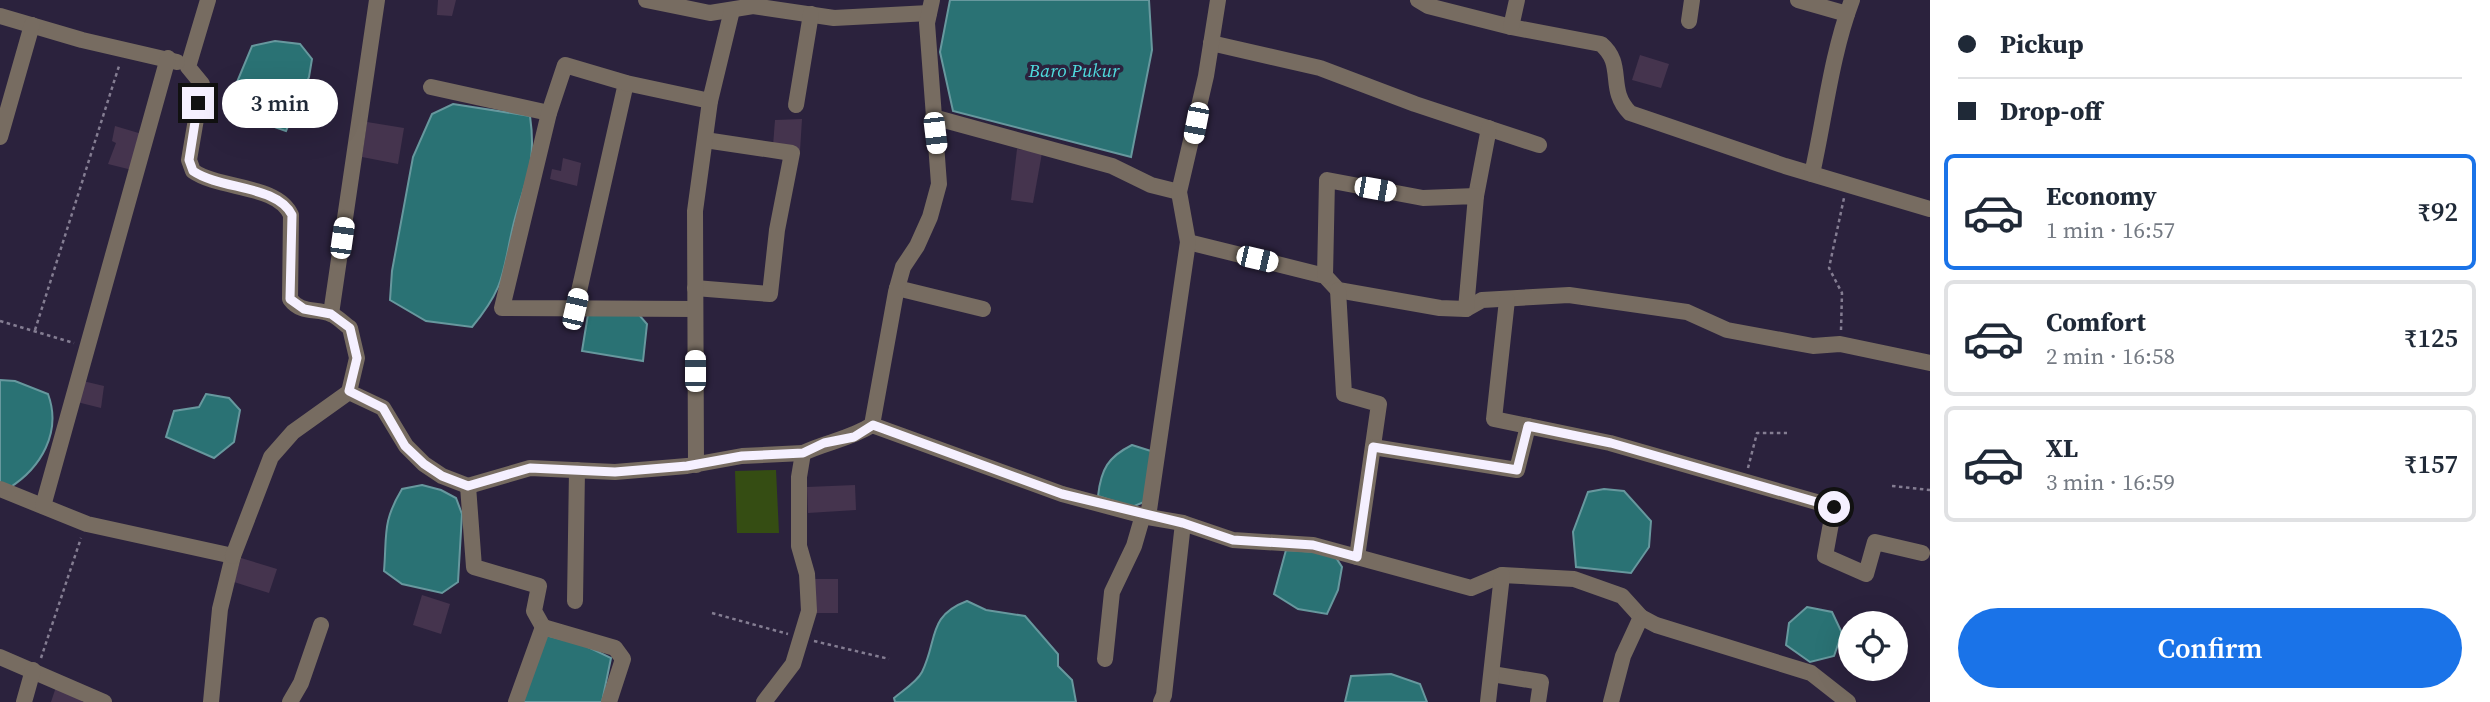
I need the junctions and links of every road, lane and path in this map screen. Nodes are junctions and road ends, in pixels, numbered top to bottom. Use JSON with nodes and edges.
{"nodes":[{"id":1,"x":2,"y":0,"type":"edge"},
{"id":2,"x":208,"y":0,"type":"edge"},
{"id":3,"x":377,"y":0,"type":"edge"},
{"id":4,"x":646,"y":0,"type":"edge"},
{"id":5,"x":1218,"y":0,"type":"edge"},
{"id":6,"x":1418,"y":0,"type":"edge"},
{"id":7,"x":1517,"y":0,"type":"edge"},
{"id":8,"x":1692,"y":0,"type":"edge"},
{"id":9,"x":1798,"y":0,"type":"edge"},
{"id":10,"x":751,"y":3,"type":"edge"},
{"id":11,"x":931,"y":6,"type":"edge"},
{"id":12,"x":1849,"y":7,"type":"edge"},
{"id":13,"x":0,"y":10,"type":"edge"},
{"id":14,"x":732,"y":10,"type":"junction"},
{"id":15,"x":811,"y":14,"type":"junction"},
{"id":16,"x":0,"y":16,"type":"edge"},
{"id":17,"x":1689,"y":21,"type":"dead end"},
{"id":18,"x":32,"y":26,"type":"junction"},
{"id":19,"x":1511,"y":27,"type":"junction"},
{"id":20,"x":1211,"y":43,"type":"junction"},
{"id":21,"x":124,"y":49,"type":"junction"},
{"id":22,"x":169,"y":58,"type":"junction"},
{"id":23,"x":188,"y":67,"type":"junction"},
{"id":24,"x":626,"y":83,"type":"junction"},
{"id":25,"x":431,"y":88,"type":"dead end"},
{"id":26,"x":710,"y":101,"type":"junction"},
{"id":27,"x":796,"y":105,"type":"dead end"},
{"id":28,"x":549,"y":113,"type":"junction"},
{"id":29,"x":933,"y":117,"type":"junction"},
{"id":30,"x":1489,"y":128,"type":"junction"},
{"id":31,"x":0,"y":137,"type":"edge"},
{"id":32,"x":705,"y":140,"type":"junction"},
{"id":33,"x":1539,"y":145,"type":"dead end"},
{"id":34,"x":1812,"y":174,"type":"junction"},
{"id":35,"x":1847,"y":185,"type":"junction"},
{"id":36,"x":1179,"y":192,"type":"junction"},
{"id":37,"x":1476,"y":196,"type":"junction"},
{"id":38,"x":1930,"y":209,"type":"edge"},
{"id":39,"x":1188,"y":242,"type":"junction"},
{"id":40,"x":1325,"y":275,"type":"junction"},
{"id":41,"x":695,"y":288,"type":"junction"},
{"id":42,"x":897,"y":288,"type":"junction"},
{"id":43,"x":1338,"y":290,"type":"junction"},
{"id":44,"x":1507,"y":300,"type":"junction"},
{"id":45,"x":575,"y":309,"type":"junction"},
{"id":46,"x":695,"y":309,"type":"junction"},
{"id":47,"x":984,"y":309,"type":"dead end"},
{"id":48,"x":1466,"y":309,"type":"junction"},
{"id":49,"x":331,"y":314,"type":"junction"},
{"id":50,"x":0,"y":321,"type":"edge"},
{"id":51,"x":35,"y":330,"type":"junction"},
{"id":52,"x":1840,"y":344,"type":"junction"},
{"id":53,"x":87,"y":348,"type":"junction"},
{"id":54,"x":1930,"y":363,"type":"edge"},
{"id":55,"x":349,"y":391,"type":"junction"},
{"id":56,"x":873,"y":425,"type":"junction"},
{"id":57,"x":1528,"y":426,"type":"junction"},
{"id":58,"x":1787,"y":433,"type":"dead end"},
{"id":59,"x":1373,"y":447,"type":"junction"},
{"id":60,"x":803,"y":453,"type":"junction"},
{"id":61,"x":696,"y":465,"type":"junction"},
{"id":62,"x":577,"y":470,"type":"junction"},
{"id":63,"x":1744,"y":481,"type":"junction"},
{"id":64,"x":468,"y":486,"type":"junction"},
{"id":65,"x":1892,"y":486,"type":"dead end"},
{"id":66,"x":0,"y":489,"type":"edge"},
{"id":67,"x":1930,"y":490,"type":"edge"},
{"id":68,"x":43,"y":506,"type":"junction"},
{"id":69,"x":1145,"y":516,"type":"junction"},
{"id":70,"x":1183,"y":523,"type":"junction"},
{"id":71,"x":87,"y":524,"type":"junction"},
{"id":72,"x":1923,"y":553,"type":"dead end"},
{"id":73,"x":233,"y":556,"type":"junction"},
{"id":74,"x":1357,"y":557,"type":"junction"},
{"id":75,"x":1502,"y":575,"type":"junction"},
{"id":76,"x":575,"y":601,"type":"dead end"},
{"id":77,"x":1641,"y":617,"type":"junction"},
{"id":78,"x":321,"y":625,"type":"dead end"},
{"id":79,"x":542,"y":626,"type":"junction"},
{"id":80,"x":0,"y":657,"type":"edge"},
{"id":81,"x":1105,"y":659,"type":"dead end"},
{"id":82,"x":35,"y":670,"type":"junction"},
{"id":83,"x":1492,"y":674,"type":"junction"},
{"id":84,"x":24,"y":702,"type":"edge"},
{"id":85,"x":104,"y":702,"type":"edge"},
{"id":86,"x":211,"y":702,"type":"edge"},
{"id":87,"x":290,"y":702,"type":"edge"},
{"id":88,"x":516,"y":702,"type":"edge"},
{"id":89,"x":609,"y":702,"type":"edge"},
{"id":90,"x":764,"y":702,"type":"edge"},
{"id":91,"x":1161,"y":702,"type":"edge"},
{"id":92,"x":1488,"y":702,"type":"edge"},
{"id":93,"x":1538,"y":702,"type":"edge"},
{"id":94,"x":1611,"y":702,"type":"edge"},
{"id":95,"x":1848,"y":702,"type":"edge"}],
"edges":[{"from":1,"to":13,"type":"street"},
{"from":2,"to":23,"type":"street"},
{"from":3,"to":49,"type":"street"},
{"from":4,"to":14,"type":"street"},
{"from":5,"to":20,"type":"street"},
{"from":6,"to":19,"type":"street"},
{"from":7,"to":19,"type":"street"},
{"from":8,"to":17,"type":"street"},
{"from":9,"to":12,"type":"street"},
{"from":10,"to":14,"type":"street"},
{"from":10,"to":15,"type":"street"},
{"from":11,"to":15,"type":"street"},
{"from":11,"to":29,"type":"street"},
{"from":12,"to":34,"type":"street"},
{"from":14,"to":26,"type":"street"},
{"from":15,"to":27,"type":"street"},
{"from":16,"to":18,"type":"street"},
{"from":18,"to":21,"type":"street"},
{"from":18,"to":31,"type":"street"},
{"from":19,"to":34,"type":"street"},
{"from":20,"to":30,"type":"street"},
{"from":20,"to":36,"type":"street"},
{"from":21,"to":22,"type":"street"},
{"from":21,"to":51,"type":"path"},
{"from":22,"to":23,"type":"street"},
{"from":22,"to":53,"type":"street"},
{"from":23,"to":49,"type":"street"},
{"from":24,"to":26,"type":"street"},
{"from":24,"to":28,"type":"street"},
{"from":24,"to":45,"type":"street"},
{"from":25,"to":28,"type":"street"},
{"from":26,"to":32,"type":"street"},
{"from":28,"to":45,"type":"street"},
{"from":29,"to":36,"type":"street"},
{"from":29,"to":42,"type":"street"},
{"from":30,"to":33,"type":"street"},
{"from":30,"to":37,"type":"street"},
{"from":32,"to":41,"type":"street"},
{"from":32,"to":41,"type":"street"},
{"from":34,"to":35,"type":"street"},
{"from":35,"to":38,"type":"street"},
{"from":35,"to":52,"type":"path"},
{"from":36,"to":39,"type":"street"},
{"from":37,"to":40,"type":"street"},
{"from":37,"to":48,"type":"street"},
{"from":39,"to":40,"type":"street"},
{"from":39,"to":69,"type":"street"},
{"from":40,"to":43,"type":"street"},
{"from":41,"to":46,"type":"street"},
{"from":42,"to":47,"type":"street"},
{"from":42,"to":56,"type":"street"},
{"from":43,"to":48,"type":"street"},
{"from":43,"to":59,"type":"street"},
{"from":44,"to":48,"type":"street"},
{"from":44,"to":52,"type":"street"},
{"from":44,"to":57,"type":"street"},
{"from":45,"to":46,"type":"street"},
{"from":46,"to":61,"type":"street"},
{"from":49,"to":55,"type":"street"},
{"from":50,"to":51,"type":"path"},
{"from":51,"to":53,"type":"path"},
{"from":52,"to":54,"type":"street"},
{"from":53,"to":68,"type":"street"},
{"from":55,"to":64,"type":"street"},
{"from":55,"to":73,"type":"street"},
{"from":56,"to":60,"type":"street"},
{"from":56,"to":69,"type":"street"},
{"from":57,"to":59,"type":"street"},
{"from":57,"to":63,"type":"street"},
{"from":58,"to":63,"type":"path"},
{"from":59,"to":74,"type":"street"},
{"from":60,"to":61,"type":"street"},
{"from":60,"to":90,"type":"street"},
{"from":61,"to":62,"type":"street"},
{"from":62,"to":64,"type":"street"},
{"from":62,"to":76,"type":"street"},
{"from":63,"to":72,"type":"street"},
{"from":64,"to":79,"type":"street"},
{"from":65,"to":67,"type":"path"},
{"from":66,"to":68,"type":"street"},
{"from":68,"to":71,"type":"street"},
{"from":69,"to":70,"type":"street"},
{"from":69,"to":81,"type":"street"},
{"from":70,"to":74,"type":"street"},
{"from":70,"to":91,"type":"street"},
{"from":71,"to":73,"type":"street"},
{"from":71,"to":82,"type":"path"},
{"from":73,"to":86,"type":"street"},
{"from":74,"to":75,"type":"street"},
{"from":75,"to":77,"type":"street"},
{"from":75,"to":83,"type":"street"},
{"from":77,"to":94,"type":"street"},
{"from":77,"to":95,"type":"street"},
{"from":78,"to":87,"type":"street"},
{"from":79,"to":88,"type":"street"},
{"from":79,"to":89,"type":"street"},
{"from":80,"to":82,"type":"street"},
{"from":82,"to":84,"type":"street"},
{"from":82,"to":85,"type":"street"},
{"from":83,"to":92,"type":"street"},
{"from":83,"to":93,"type":"street"}]}
